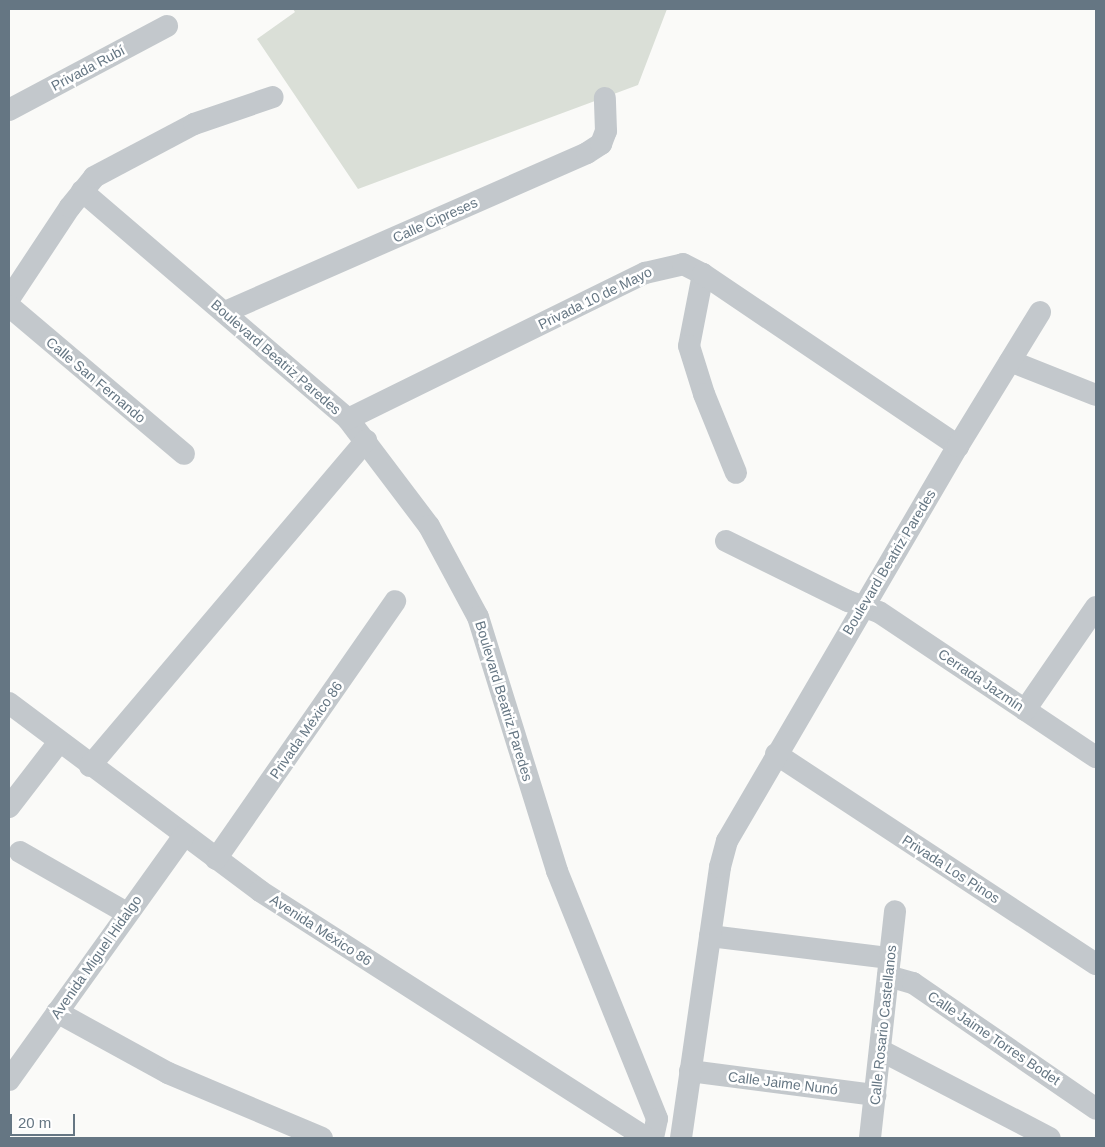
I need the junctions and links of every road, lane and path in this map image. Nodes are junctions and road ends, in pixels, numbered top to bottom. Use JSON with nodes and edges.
{"nodes":[{"id":1,"x":167,"y":26,"type":"dead end"},
{"id":2,"x":273,"y":97,"type":"dead end"},
{"id":3,"x":605,"y":98,"type":"dead end"},
{"id":4,"x":9,"y":110,"type":"edge"},
{"id":5,"x":82,"y":191,"type":"junction"},
{"id":6,"x":703,"y":274,"type":"junction"},
{"id":7,"x":9,"y":299,"type":"edge"},
{"id":8,"x":9,"y":306,"type":"edge"},
{"id":9,"x":225,"y":312,"type":"junction"},
{"id":10,"x":1040,"y":312,"type":"dead end"},
{"id":11,"x":1010,"y":361,"type":"junction"},
{"id":12,"x":1096,"y":395,"type":"edge"},
{"id":13,"x":348,"y":419,"type":"junction"},
{"id":14,"x":366,"y":440,"type":"junction"},
{"id":15,"x":958,"y":446,"type":"junction"},
{"id":16,"x":184,"y":454,"type":"dead end"},
{"id":17,"x":736,"y":472,"type":"dead end"},
{"id":18,"x":726,"y":541,"type":"dead end"},
{"id":19,"x":395,"y":601,"type":"dead end"},
{"id":20,"x":864,"y":605,"type":"junction"},
{"id":21,"x":1096,"y":607,"type":"edge"},
{"id":22,"x":9,"y":703,"type":"edge"},
{"id":23,"x":1025,"y":710,"type":"junction"},
{"id":24,"x":59,"y":742,"type":"junction"},
{"id":25,"x":776,"y":754,"type":"junction"},
{"id":26,"x":1096,"y":757,"type":"edge"},
{"id":27,"x":90,"y":766,"type":"junction"},
{"id":28,"x":9,"y":806,"type":"edge"},
{"id":29,"x":184,"y":836,"type":"junction"},
{"id":30,"x":20,"y":852,"type":"dead end"},
{"id":31,"x":216,"y":859,"type":"junction"},
{"id":32,"x":895,"y":911,"type":"dead end"},
{"id":33,"x":127,"y":913,"type":"junction"},
{"id":34,"x":710,"y":936,"type":"junction"},
{"id":35,"x":1096,"y":964,"type":"edge"},
{"id":36,"x":889,"y":967,"type":"junction"},
{"id":37,"x":57,"y":1012,"type":"junction"},
{"id":38,"x":880,"y":1050,"type":"junction"},
{"id":39,"x":690,"y":1072,"type":"junction"},
{"id":40,"x":9,"y":1080,"type":"edge"},
{"id":41,"x":875,"y":1095,"type":"junction"},
{"id":42,"x":1096,"y":1108,"type":"edge"},
{"id":43,"x":322,"y":1138,"type":"edge"},
{"id":44,"x":646,"y":1138,"type":"edge"},
{"id":45,"x":653,"y":1138,"type":"edge"},
{"id":46,"x":681,"y":1138,"type":"edge"},
{"id":47,"x":870,"y":1138,"type":"edge"},
{"id":48,"x":1050,"y":1138,"type":"edge"}],
"edges":[{"from":1,"to":4,"type":"street","name":"Privada Rubí"},
{"from":2,"to":5,"type":"street"},
{"from":3,"to":9,"type":"street","name":"Calle Cipreses"},
{"from":5,"to":7,"type":"street"},
{"from":5,"to":9,"type":"street","name":"Boulevard Beatriz Paredes"},
{"from":6,"to":13,"type":"street","name":"Privada 10 de Mayo"},
{"from":6,"to":15,"type":"street","name":"Privada 10 de Mayo"},
{"from":6,"to":17,"type":"street"},
{"from":8,"to":16,"type":"street","name":"Calle San Fernando"},
{"from":9,"to":13,"type":"street","name":"Boulevard Beatriz Paredes"},
{"from":10,"to":11,"type":"street","name":"Boulevard Beatriz Paredes"},
{"from":11,"to":12,"type":"street"},
{"from":11,"to":15,"type":"street","name":"Boulevard Beatriz Paredes"},
{"from":13,"to":14,"type":"street","name":"Boulevard Beatriz Paredes"},
{"from":14,"to":27,"type":"street"},
{"from":14,"to":45,"type":"street","name":"Boulevard Beatriz Paredes"},
{"from":15,"to":20,"type":"street","name":"Boulevard Beatriz Paredes"},
{"from":18,"to":20,"type":"street","name":"Cerrada Jazmín"},
{"from":19,"to":31,"type":"street","name":"Privada México 86"},
{"from":20,"to":23,"type":"street","name":"Cerrada Jazmín"},
{"from":20,"to":25,"type":"street","name":"Boulevard Beatriz Paredes"},
{"from":21,"to":23,"type":"street"},
{"from":22,"to":24,"type":"street","name":"Avenida México 86"},
{"from":23,"to":26,"type":"street","name":"Cerrada Jazmín"},
{"from":24,"to":27,"type":"street","name":"Avenida México 86"},
{"from":24,"to":28,"type":"street"},
{"from":25,"to":34,"type":"street","name":"Boulevard Beatriz Paredes"},
{"from":25,"to":35,"type":"street","name":"Privada Los Pinos"},
{"from":27,"to":29,"type":"street","name":"Avenida México 86"},
{"from":29,"to":31,"type":"street","name":"Avenida México 86"},
{"from":29,"to":33,"type":"street","name":"Avenida Miguel Hidalgo"},
{"from":30,"to":33,"type":"street"},
{"from":31,"to":44,"type":"street","name":"Avenida México 86"},
{"from":32,"to":36,"type":"street","name":"Calle Rosario Castellanos"},
{"from":33,"to":37,"type":"street","name":"Avenida Miguel Hidalgo"},
{"from":34,"to":36,"type":"street","name":"Calle Jaime Torres Bodet"},
{"from":34,"to":39,"type":"street","name":"Boulevard Beatriz Paredes"},
{"from":36,"to":38,"type":"street","name":"Calle Rosario Castellanos"},
{"from":36,"to":42,"type":"street","name":"Calle Jaime Torres Bodet"},
{"from":37,"to":40,"type":"street","name":"Avenida Miguel Hidalgo"},
{"from":37,"to":43,"type":"street"},
{"from":38,"to":41,"type":"street","name":"Calle Rosario Castellanos"},
{"from":38,"to":48,"type":"street"},
{"from":39,"to":41,"type":"street","name":"Calle Jaime Nunó"},
{"from":39,"to":46,"type":"street","name":"Boulevard Beatriz Paredes"},
{"from":41,"to":47,"type":"street","name":"Calle Rosario Castellanos"}]}
